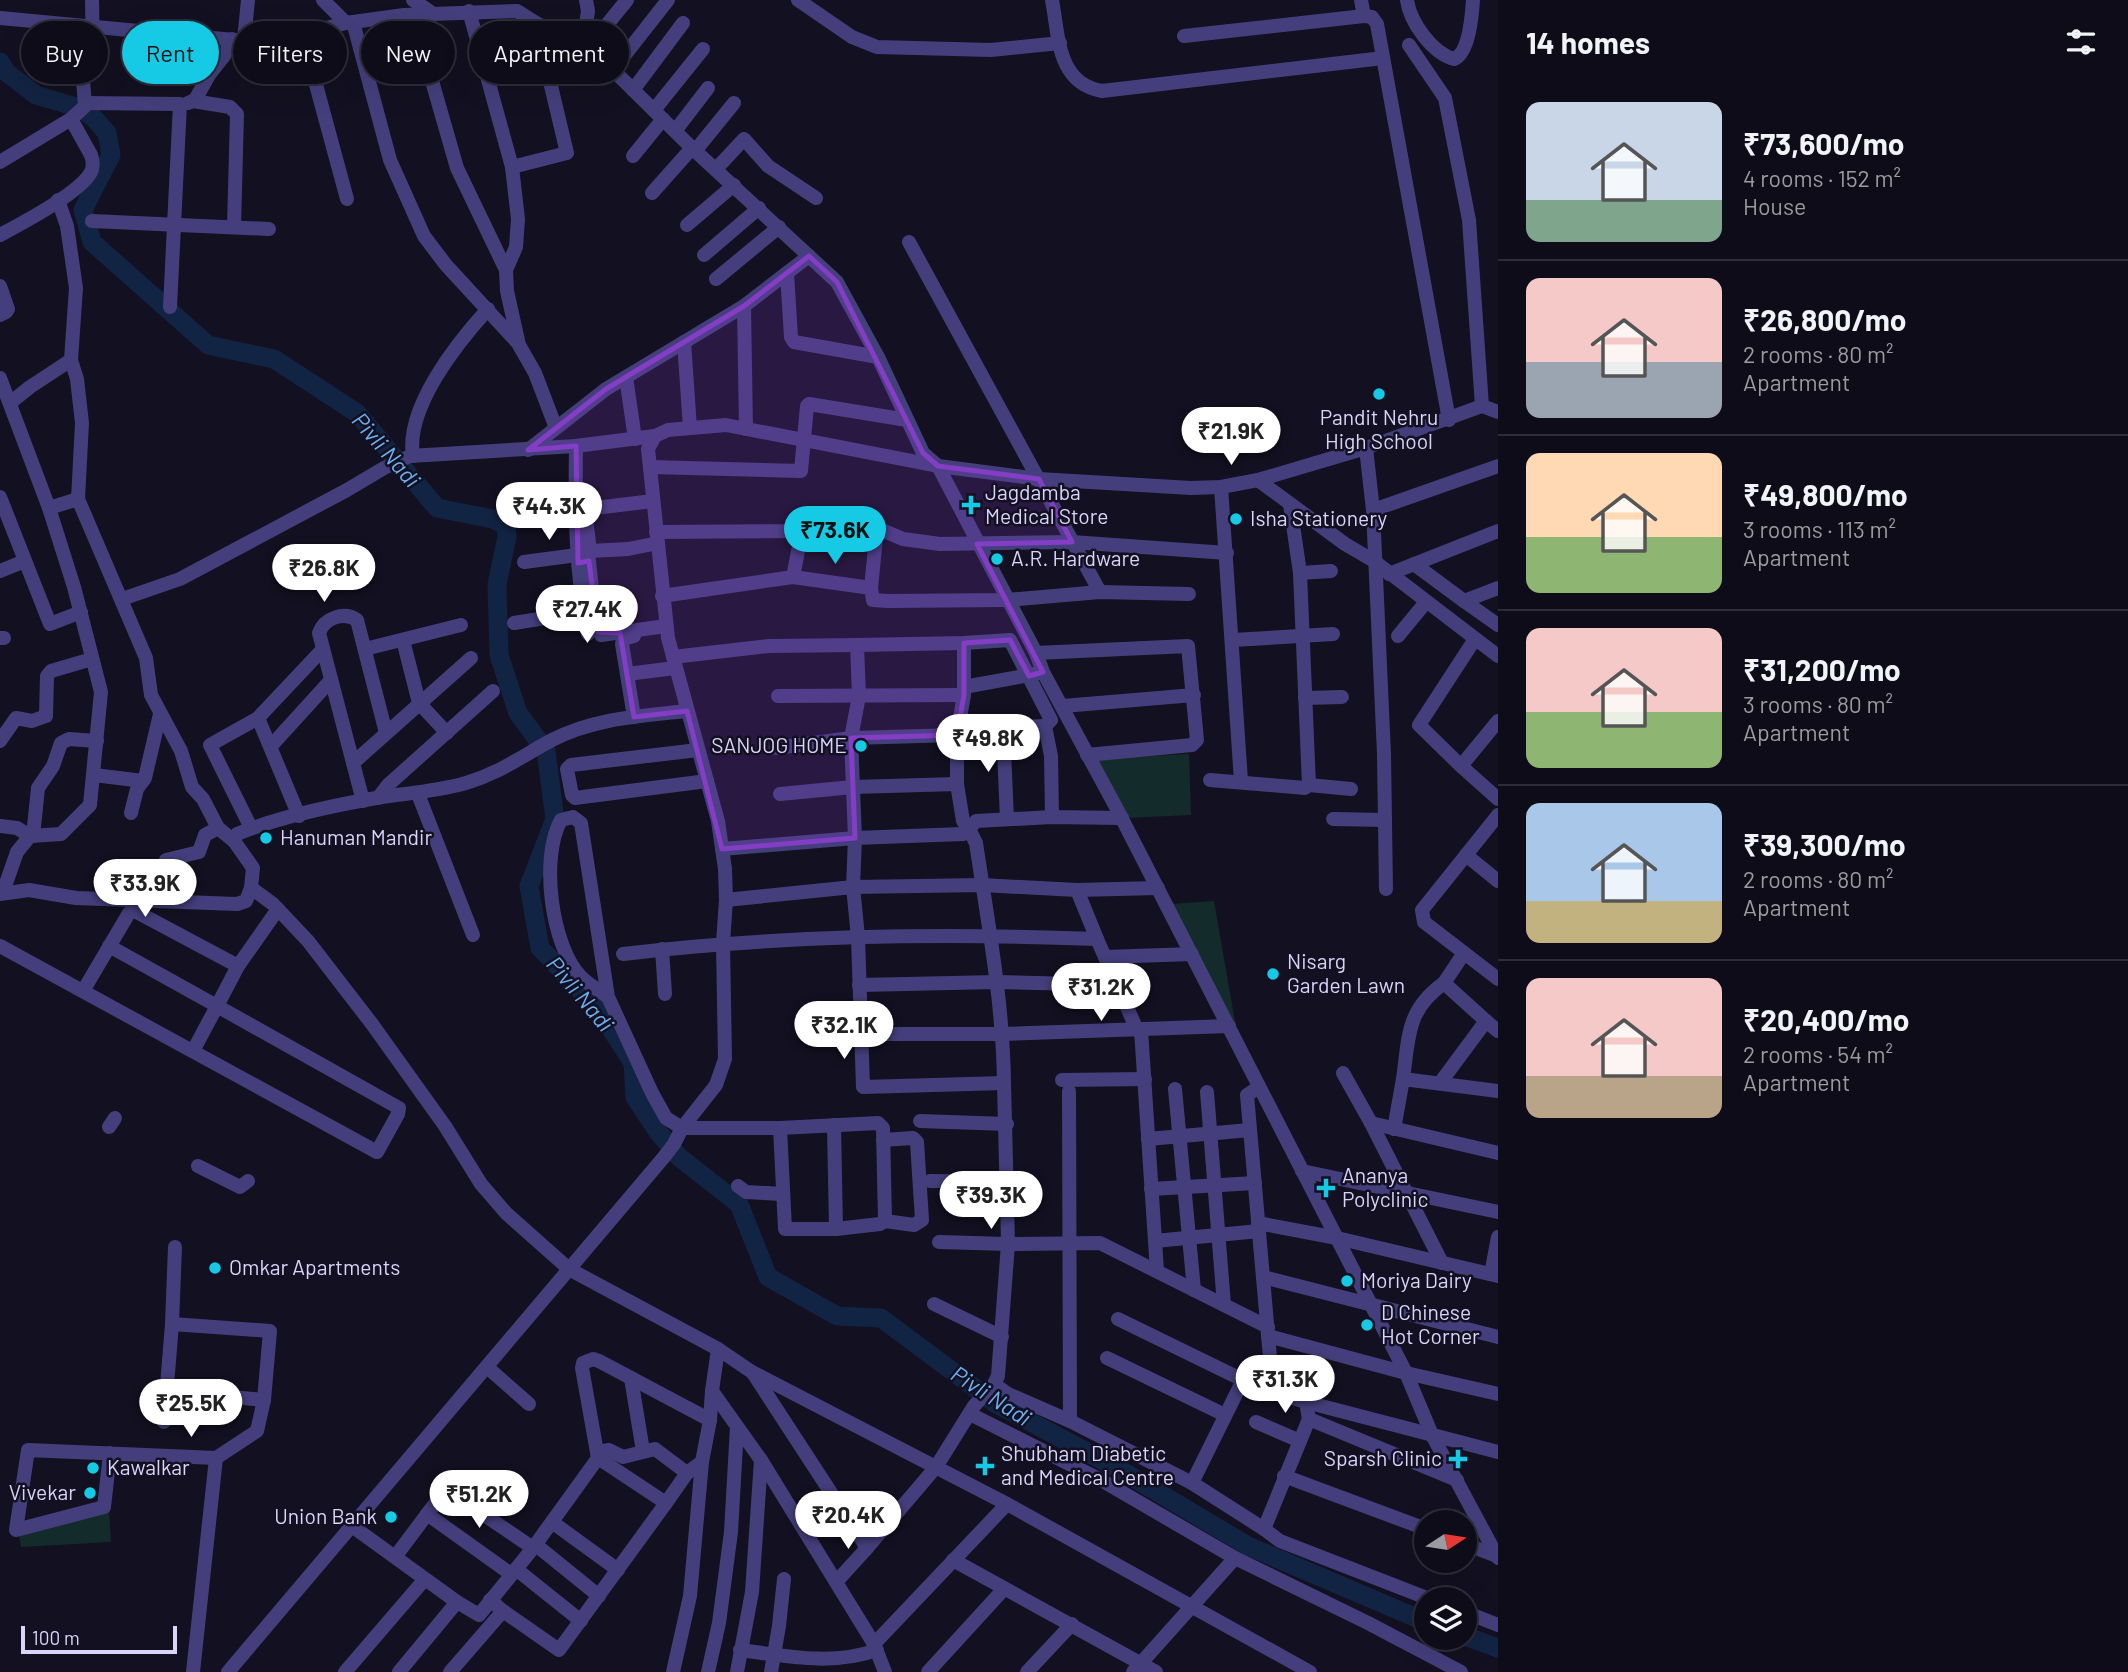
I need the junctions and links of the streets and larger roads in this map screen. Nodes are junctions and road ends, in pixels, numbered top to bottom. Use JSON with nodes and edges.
{"nodes":[{"id":1,"x":92,"y":0,"type":"edge"},
{"id":2,"x":248,"y":0,"type":"edge"},
{"id":3,"x":323,"y":0,"type":"edge"},
{"id":4,"x":504,"y":0,"type":"edge"},
{"id":5,"x":626,"y":0,"type":"edge"},
{"id":6,"x":668,"y":0,"type":"edge"},
{"id":7,"x":798,"y":0,"type":"edge"},
{"id":8,"x":1052,"y":0,"type":"edge"},
{"id":9,"x":1361,"y":0,"type":"edge"},
{"id":10,"x":1407,"y":0,"type":"edge"},
{"id":11,"x":1473,"y":0,"type":"edge"},
{"id":12,"x":413,"y":7,"type":"edge"},
{"id":13,"x":433,"y":8,"type":"edge"},
{"id":14,"x":517,"y":10,"type":"junction"},
{"id":15,"x":469,"y":11,"type":"junction"},
{"id":16,"x":1364,"y":16,"type":"junction"},
{"id":17,"x":0,"y":18,"type":"edge"},
{"id":18,"x":30,"y":21,"type":"edge"},
{"id":19,"x":90,"y":21,"type":"edge"},
{"id":20,"x":243,"y":21,"type":"edge"},
{"id":21,"x":533,"y":21,"type":"edge"},
{"id":22,"x":608,"y":21,"type":"edge"},
{"id":23,"x":349,"y":22,"type":"junction"},
{"id":24,"x":683,"y":23,"type":"dead end"},
{"id":25,"x":108,"y":28,"type":"edge"},
{"id":26,"x":1184,"y":36,"type":"dead end"},
{"id":27,"x":233,"y":39,"type":"edge"},
{"id":28,"x":1060,"y":43,"type":"junction"},
{"id":29,"x":233,"y":45,"type":"edge"},
{"id":30,"x":1409,"y":46,"type":"dead end"},
{"id":31,"x":703,"y":49,"type":"dead end"},
{"id":32,"x":629,"y":50,"type":"edge"},
{"id":33,"x":1383,"y":58,"type":"junction"},
{"id":34,"x":82,"y":84,"type":"edge"},
{"id":35,"x":316,"y":84,"type":"edge"},
{"id":36,"x":549,"y":84,"type":"edge"},
{"id":37,"x":627,"y":84,"type":"edge"},
{"id":38,"x":708,"y":89,"type":"dead end"},
{"id":39,"x":633,"y":90,"type":"junction"},
{"id":40,"x":186,"y":102,"type":"junction"},
{"id":41,"x":734,"y":103,"type":"dead end"},
{"id":42,"x":79,"y":112,"type":"junction"},
{"id":43,"x":658,"y":115,"type":"junction"},
{"id":44,"x":675,"y":131,"type":"junction"},
{"id":45,"x":694,"y":149,"type":"junction"},
{"id":46,"x":633,"y":156,"type":"dead end"},
{"id":47,"x":0,"y":162,"type":"edge"},
{"id":48,"x":512,"y":167,"type":"junction"},
{"id":49,"x":716,"y":169,"type":"junction"},
{"id":50,"x":734,"y":184,"type":"junction"},
{"id":51,"x":652,"y":193,"type":"dead end"},
{"id":52,"x":816,"y":198,"type":"dead end"},
{"id":53,"x":347,"y":199,"type":"dead end"},
{"id":54,"x":58,"y":200,"type":"junction"},
{"id":55,"x":759,"y":208,"type":"junction"},
{"id":56,"x":92,"y":221,"type":"dead end"},
{"id":57,"x":173,"y":223,"type":"junction"},
{"id":58,"x":687,"y":225,"type":"dead end"},
{"id":59,"x":234,"y":227,"type":"junction"},
{"id":60,"x":779,"y":227,"type":"junction"},
{"id":61,"x":269,"y":229,"type":"dead end"},
{"id":62,"x":0,"y":235,"type":"edge"},
{"id":63,"x":909,"y":242,"type":"dead end"},
{"id":64,"x":704,"y":255,"type":"dead end"},
{"id":65,"x":809,"y":256,"type":"junction"},
{"id":66,"x":506,"y":270,"type":"junction"},
{"id":67,"x":787,"y":273,"type":"junction"},
{"id":68,"x":716,"y":279,"type":"dead end"},
{"id":69,"x":0,"y":286,"type":"edge"},
{"id":70,"x":744,"y":306,"type":"junction"},
{"id":71,"x":170,"y":307,"type":"dead end"},
{"id":72,"x":488,"y":309,"type":"junction"},
{"id":73,"x":0,"y":315,"type":"edge"},
{"id":74,"x":684,"y":342,"type":"junction"},
{"id":75,"x":519,"y":345,"type":"junction"},
{"id":76,"x":878,"y":357,"type":"junction"},
{"id":77,"x":71,"y":360,"type":"junction"},
{"id":78,"x":626,"y":377,"type":"junction"},
{"id":79,"x":0,"y":378,"type":"edge"},
{"id":80,"x":9,"y":403,"type":"junction"},
{"id":81,"x":1493,"y":408,"type":"edge"},
{"id":82,"x":1449,"y":420,"type":"junction"},
{"id":83,"x":907,"y":421,"type":"junction"},
{"id":84,"x":556,"y":428,"type":"junction"},
{"id":85,"x":691,"y":428,"type":"junction"},
{"id":86,"x":746,"y":429,"type":"junction"},
{"id":87,"x":655,"y":436,"type":"junction"},
{"id":88,"x":635,"y":439,"type":"junction"},
{"id":89,"x":802,"y":440,"type":"junction"},
{"id":90,"x":576,"y":446,"type":"junction"},
{"id":91,"x":1366,"y":448,"type":"junction"},
{"id":92,"x":528,"y":450,"type":"junction"},
{"id":93,"x":412,"y":456,"type":"junction"},
{"id":94,"x":938,"y":466,"type":"junction"},
{"id":95,"x":1498,"y":466,"type":"edge"},
{"id":96,"x":650,"y":467,"type":"junction"},
{"id":97,"x":1039,"y":479,"type":"junction"},
{"id":98,"x":1258,"y":480,"type":"junction"},
{"id":99,"x":1221,"y":487,"type":"junction"},
{"id":100,"x":78,"y":499,"type":"junction"},
{"id":101,"x":653,"y":501,"type":"junction"},
{"id":102,"x":1,"y":503,"type":"edge"},
{"id":103,"x":1290,"y":504,"type":"junction"},
{"id":104,"x":48,"y":508,"type":"junction"},
{"id":105,"x":580,"y":510,"type":"junction"},
{"id":106,"x":1373,"y":510,"type":"junction"},
{"id":107,"x":877,"y":528,"type":"junction"},
{"id":108,"x":802,"y":531,"type":"junction"},
{"id":109,"x":1498,"y":531,"type":"edge"},
{"id":110,"x":657,"y":542,"type":"junction"},
{"id":111,"x":1072,"y":542,"type":"junction"},
{"id":112,"x":978,"y":544,"type":"junction"},
{"id":113,"x":1227,"y":553,"type":"junction"},
{"id":114,"x":581,"y":560,"type":"junction"},
{"id":115,"x":25,"y":561,"type":"junction"},
{"id":116,"x":1374,"y":561,"type":"junction"},
{"id":117,"x":524,"y":562,"type":"dead end"},
{"id":118,"x":1414,"y":564,"type":"junction"},
{"id":119,"x":0,"y":570,"type":"edge"},
{"id":120,"x":1331,"y":571,"type":"dead end"},
{"id":121,"x":1300,"y":573,"type":"junction"},
{"id":122,"x":1389,"y":574,"type":"junction"},
{"id":123,"x":793,"y":577,"type":"junction"},
{"id":124,"x":871,"y":588,"type":"junction"},
{"id":125,"x":1498,"y":588,"type":"edge"},
{"id":126,"x":1100,"y":592,"type":"junction"},
{"id":127,"x":1189,"y":594,"type":"dead end"},
{"id":128,"x":662,"y":596,"type":"junction"},
{"id":129,"x":122,"y":600,"type":"junction"},
{"id":130,"x":1007,"y":600,"type":"junction"},
{"id":131,"x":1464,"y":601,"type":"junction"},
{"id":132,"x":1426,"y":602,"type":"junction"},
{"id":133,"x":583,"y":611,"type":"junction"},
{"id":134,"x":81,"y":612,"type":"junction"},
{"id":135,"x":514,"y":623,"type":"dead end"},
{"id":136,"x":461,"y":625,"type":"dead end"},
{"id":137,"x":1498,"y":625,"type":"edge"},
{"id":138,"x":666,"y":629,"type":"junction"},
{"id":139,"x":588,"y":634,"type":"dead end"},
{"id":140,"x":1333,"y":634,"type":"dead end"},
{"id":141,"x":1303,"y":636,"type":"junction"},
{"id":142,"x":1398,"y":636,"type":"dead end"},
{"id":143,"x":1475,"y":639,"type":"junction"},
{"id":144,"x":403,"y":640,"type":"junction"},
{"id":145,"x":1233,"y":640,"type":"junction"},
{"id":146,"x":964,"y":643,"type":"junction"},
{"id":147,"x":857,"y":645,"type":"junction"},
{"id":148,"x":323,"y":649,"type":"junction"},
{"id":149,"x":365,"y":649,"type":"junction"},
{"id":150,"x":1036,"y":653,"type":"junction"},
{"id":151,"x":1498,"y":656,"type":"edge"},
{"id":152,"x":471,"y":657,"type":"dead end"},
{"id":153,"x":92,"y":659,"type":"junction"},
{"id":154,"x":674,"y":662,"type":"junction"},
{"id":155,"x":627,"y":674,"type":"junction"},
{"id":156,"x":1036,"y":674,"type":"junction"},
{"id":157,"x":331,"y":680,"type":"junction"},
{"id":158,"x":494,"y":691,"type":"dead end"},
{"id":159,"x":964,"y":691,"type":"junction"},
{"id":160,"x":1194,"y":695,"type":"junction"},
{"id":161,"x":778,"y":696,"type":"dead end"},
{"id":162,"x":859,"y":696,"type":"junction"},
{"id":163,"x":1342,"y":697,"type":"dead end"},
{"id":164,"x":1305,"y":698,"type":"junction"},
{"id":165,"x":419,"y":703,"type":"junction"},
{"id":166,"x":1065,"y":709,"type":"junction"},
{"id":167,"x":687,"y":711,"type":"junction"},
{"id":168,"x":160,"y":715,"type":"junction"},
{"id":169,"x":634,"y":717,"type":"junction"},
{"id":170,"x":258,"y":718,"type":"junction"},
{"id":171,"x":1498,"y":721,"type":"edge"},
{"id":172,"x":1048,"y":723,"type":"junction"},
{"id":173,"x":1003,"y":728,"type":"junction"},
{"id":174,"x":957,"y":732,"type":"junction"},
{"id":175,"x":386,"y":733,"type":"junction"},
{"id":176,"x":447,"y":733,"type":"junction"},
{"id":177,"x":851,"y":738,"type":"junction"},
{"id":178,"x":0,"y":741,"type":"edge"},
{"id":179,"x":97,"y":741,"type":"junction"},
{"id":180,"x":271,"y":746,"type":"junction"},
{"id":181,"x":776,"y":748,"type":"dead end"},
{"id":182,"x":698,"y":750,"type":"junction"},
{"id":183,"x":1087,"y":755,"type":"junction"},
{"id":184,"x":353,"y":763,"type":"junction"},
{"id":185,"x":1461,"y":766,"type":"junction"},
{"id":186,"x":94,"y":775,"type":"junction"},
{"id":187,"x":1210,"y":780,"type":"dead end"},
{"id":188,"x":143,"y":781,"type":"junction"},
{"id":189,"x":707,"y":781,"type":"junction"},
{"id":190,"x":1241,"y":781,"type":"junction"},
{"id":191,"x":957,"y":784,"type":"junction"},
{"id":192,"x":1309,"y":785,"type":"junction"},
{"id":193,"x":853,"y":787,"type":"junction"},
{"id":194,"x":1351,"y":789,"type":"dead end"},
{"id":195,"x":418,"y":794,"type":"junction"},
{"id":196,"x":780,"y":794,"type":"dead end"},
{"id":197,"x":370,"y":800,"type":"junction"},
{"id":198,"x":1498,"y":800,"type":"edge"},
{"id":199,"x":131,"y":813,"type":"dead end"},
{"id":200,"x":1498,"y":815,"type":"edge"},
{"id":201,"x":299,"y":816,"type":"junction"},
{"id":202,"x":1052,"y":817,"type":"junction"},
{"id":203,"x":1122,"y":818,"type":"junction"},
{"id":204,"x":1007,"y":819,"type":"junction"},
{"id":205,"x":1334,"y":819,"type":"dead end"},
{"id":206,"x":1385,"y":820,"type":"junction"},
{"id":207,"x":0,"y":826,"type":"edge"},
{"id":208,"x":218,"y":828,"type":"junction"},
{"id":209,"x":251,"y":828,"type":"junction"},
{"id":210,"x":969,"y":830,"type":"junction"},
{"id":211,"x":32,"y":836,"type":"junction"},
{"id":212,"x":855,"y":838,"type":"junction"},
{"id":213,"x":234,"y":841,"type":"junction"},
{"id":214,"x":722,"y":849,"type":"junction"},
{"id":215,"x":1466,"y":855,"type":"junction"},
{"id":216,"x":166,"y":860,"type":"dead end"},
{"id":217,"x":1498,"y":881,"type":"edge"},
{"id":218,"x":982,"y":885,"type":"junction"},
{"id":219,"x":853,"y":887,"type":"junction"},
{"id":220,"x":251,"y":888,"type":"junction"},
{"id":221,"x":1158,"y":888,"type":"junction"},
{"id":222,"x":1386,"y":889,"type":"dead end"},
{"id":223,"x":1077,"y":890,"type":"junction"},
{"id":224,"x":1,"y":893,"type":"edge"},
{"id":225,"x":726,"y":900,"type":"junction"},
{"id":226,"x":278,"y":909,"type":"junction"},
{"id":227,"x":472,"y":935,"type":"dead end"},
{"id":228,"x":989,"y":935,"type":"junction"},
{"id":229,"x":858,"y":937,"type":"junction"},
{"id":230,"x":1097,"y":939,"type":"junction"},
{"id":231,"x":723,"y":943,"type":"junction"},
{"id":232,"x":0,"y":946,"type":"edge"},
{"id":233,"x":109,"y":946,"type":"junction"},
{"id":234,"x":662,"y":949,"type":"junction"},
{"id":235,"x":1464,"y":953,"type":"junction"},
{"id":236,"x":623,"y":954,"type":"dead end"},
{"id":237,"x":1192,"y":954,"type":"junction"},
{"id":238,"x":1105,"y":957,"type":"junction"},
{"id":239,"x":238,"y":966,"type":"junction"},
{"id":240,"x":1498,"y":979,"type":"edge"},
{"id":241,"x":997,"y":982,"type":"junction"},
{"id":242,"x":1444,"y":983,"type":"junction"},
{"id":243,"x":859,"y":985,"type":"junction"},
{"id":244,"x":1117,"y":985,"type":"junction"},
{"id":245,"x":83,"y":991,"type":"junction"},
{"id":246,"x":665,"y":994,"type":"dead end"},
{"id":247,"x":608,"y":997,"type":"junction"},
{"id":248,"x":217,"y":1006,"type":"junction"},
{"id":249,"x":1228,"y":1026,"type":"junction"},
{"id":250,"x":1492,"y":1026,"type":"edge"},
{"id":251,"x":860,"y":1034,"type":"junction"},
{"id":252,"x":1003,"y":1034,"type":"junction"},
{"id":253,"x":1140,"y":1034,"type":"junction"},
{"id":254,"x":1060,"y":1040,"type":"dead end"},
{"id":255,"x":193,"y":1051,"type":"junction"},
{"id":256,"x":1343,"y":1073,"type":"dead end"},
{"id":257,"x":1144,"y":1079,"type":"junction"},
{"id":258,"x":1403,"y":1079,"type":"junction"},
{"id":259,"x":1004,"y":1083,"type":"junction"},
{"id":260,"x":1440,"y":1083,"type":"junction"},
{"id":261,"x":1259,"y":1087,"type":"junction"},
{"id":262,"x":1175,"y":1089,"type":"dead end"},
{"id":263,"x":1498,"y":1091,"type":"edge"},
{"id":264,"x":1207,"y":1092,"type":"dead end"},
{"id":265,"x":920,"y":1121,"type":"dead end"},
{"id":266,"x":1371,"y":1123,"type":"junction"},
{"id":267,"x":1007,"y":1124,"type":"junction"},
{"id":268,"x":834,"y":1125,"type":"junction"},
{"id":269,"x":682,"y":1128,"type":"junction"},
{"id":270,"x":780,"y":1128,"type":"junction"},
{"id":271,"x":1394,"y":1129,"type":"junction"},
{"id":272,"x":1250,"y":1130,"type":"junction"},
{"id":273,"x":1209,"y":1134,"type":"junction"},
{"id":274,"x":1180,"y":1136,"type":"junction"},
{"id":275,"x":1148,"y":1139,"type":"junction"},
{"id":276,"x":883,"y":1140,"type":"junction"},
{"id":277,"x":1498,"y":1153,"type":"edge"},
{"id":278,"x":198,"y":1166,"type":"dead end"},
{"id":279,"x":1303,"y":1171,"type":"junction"},
{"id":280,"x":248,"y":1181,"type":"dead end"},
{"id":281,"x":930,"y":1181,"type":"dead end"},
{"id":282,"x":1008,"y":1182,"type":"junction"},
{"id":283,"x":1255,"y":1183,"type":"junction"},
{"id":284,"x":738,"y":1186,"type":"dead end"},
{"id":285,"x":1213,"y":1186,"type":"junction"},
{"id":286,"x":1185,"y":1187,"type":"junction"},
{"id":287,"x":1152,"y":1189,"type":"junction"},
{"id":288,"x":1406,"y":1192,"type":"junction"},
{"id":289,"x":783,"y":1194,"type":"junction"},
{"id":290,"x":1498,"y":1212,"type":"edge"},
{"id":291,"x":885,"y":1221,"type":"junction"},
{"id":292,"x":1259,"y":1227,"type":"junction"},
{"id":293,"x":836,"y":1228,"type":"junction"},
{"id":294,"x":1217,"y":1235,"type":"junction"},
{"id":295,"x":1498,"y":1237,"type":"edge"},
{"id":296,"x":1188,"y":1238,"type":"junction"},
{"id":297,"x":1337,"y":1238,"type":"junction"},
{"id":298,"x":1155,"y":1241,"type":"junction"},
{"id":299,"x":939,"y":1242,"type":"dead end"},
{"id":300,"x":1008,"y":1244,"type":"junction"},
{"id":301,"x":1070,"y":1244,"type":"junction"},
{"id":302,"x":175,"y":1247,"type":"dead end"},
{"id":303,"x":1442,"y":1263,"type":"junction"},
{"id":304,"x":569,"y":1269,"type":"junction"},
{"id":305,"x":1157,"y":1271,"type":"junction"},
{"id":306,"x":1494,"y":1275,"type":"edge"},
{"id":307,"x":1263,"y":1277,"type":"junction"},
{"id":308,"x":1194,"y":1290,"type":"junction"},
{"id":309,"x":934,"y":1304,"type":"dead end"},
{"id":310,"x":1224,"y":1305,"type":"junction"},
{"id":311,"x":1371,"y":1306,"type":"junction"},
{"id":312,"x":1118,"y":1319,"type":"dead end"},
{"id":313,"x":172,"y":1324,"type":"junction"},
{"id":314,"x":1268,"y":1332,"type":"junction"},
{"id":315,"x":1002,"y":1337,"type":"junction"},
{"id":316,"x":1498,"y":1337,"type":"edge"},
{"id":317,"x":718,"y":1349,"type":"junction"},
{"id":318,"x":1107,"y":1358,"type":"dead end"},
{"id":319,"x":486,"y":1367,"type":"junction"},
{"id":320,"x":752,"y":1372,"type":"junction"},
{"id":321,"x":1406,"y":1373,"type":"junction"},
{"id":322,"x":631,"y":1378,"type":"junction"},
{"id":323,"x":1243,"y":1380,"type":"junction"},
{"id":324,"x":990,"y":1388,"type":"junction"},
{"id":325,"x":167,"y":1391,"type":"junction"},
{"id":326,"x":712,"y":1391,"type":"junction"},
{"id":327,"x":1273,"y":1392,"type":"junction"},
{"id":328,"x":1498,"y":1394,"type":"edge"},
{"id":329,"x":264,"y":1400,"type":"junction"},
{"id":330,"x":1306,"y":1402,"type":"junction"},
{"id":331,"x":529,"y":1404,"type":"dead end"},
{"id":332,"x":972,"y":1410,"type":"junction"},
{"id":333,"x":1225,"y":1415,"type":"junction"},
{"id":334,"x":1309,"y":1419,"type":"junction"},
{"id":335,"x":710,"y":1420,"type":"junction"},
{"id":336,"x":1070,"y":1421,"type":"junction"},
{"id":337,"x":164,"y":1422,"type":"dead end"},
{"id":338,"x":1256,"y":1422,"type":"dead end"},
{"id":339,"x":737,"y":1427,"type":"junction"},
{"id":340,"x":1432,"y":1435,"type":"junction"},
{"id":341,"x":1300,"y":1441,"type":"junction"},
{"id":342,"x":643,"y":1451,"type":"junction"},
{"id":343,"x":1498,"y":1452,"type":"edge"},
{"id":344,"x":110,"y":1453,"type":"junction"},
{"id":345,"x":598,"y":1455,"type":"junction"},
{"id":346,"x":216,"y":1458,"type":"junction"},
{"id":347,"x":761,"y":1460,"type":"junction"},
{"id":348,"x":702,"y":1462,"type":"junction"},
{"id":349,"x":936,"y":1467,"type":"junction"},
{"id":350,"x":687,"y":1472,"type":"junction"},
{"id":351,"x":1284,"y":1476,"type":"junction"},
{"id":352,"x":1457,"y":1480,"type":"junction"},
{"id":353,"x":1192,"y":1483,"type":"junction"},
{"id":354,"x":666,"y":1503,"type":"junction"},
{"id":355,"x":1007,"y":1504,"type":"junction"},
{"id":356,"x":427,"y":1514,"type":"junction"},
{"id":357,"x":552,"y":1522,"type":"junction"},
{"id":358,"x":1414,"y":1525,"type":"edge"},
{"id":359,"x":352,"y":1526,"type":"junction"},
{"id":360,"x":1264,"y":1529,"type":"junction"},
{"id":361,"x":534,"y":1546,"type":"junction"},
{"id":362,"x":1477,"y":1547,"type":"edge"},
{"id":363,"x":867,"y":1548,"type":"junction"},
{"id":364,"x":1497,"y":1553,"type":"edge"},
{"id":365,"x":395,"y":1557,"type":"junction"},
{"id":366,"x":1236,"y":1558,"type":"junction"},
{"id":367,"x":953,"y":1560,"type":"junction"},
{"id":368,"x":618,"y":1570,"type":"junction"},
{"id":369,"x":514,"y":1572,"type":"junction"},
{"id":370,"x":425,"y":1578,"type":"junction"},
{"id":371,"x":784,"y":1579,"type":"dead end"},
{"id":372,"x":837,"y":1581,"type":"junction"},
{"id":373,"x":1003,"y":1590,"type":"junction"},
{"id":374,"x":1414,"y":1593,"type":"edge"},
{"id":375,"x":599,"y":1596,"type":"junction"},
{"id":376,"x":490,"y":1600,"type":"junction"},
{"id":377,"x":457,"y":1602,"type":"junction"},
{"id":378,"x":1191,"y":1607,"type":"junction"},
{"id":379,"x":503,"y":1611,"type":"junction"},
{"id":380,"x":1477,"y":1617,"type":"edge"},
{"id":381,"x":581,"y":1620,"type":"junction"},
{"id":382,"x":1072,"y":1624,"type":"junction"},
{"id":383,"x":1498,"y":1625,"type":"edge"},
{"id":384,"x":875,"y":1647,"type":"junction"},
{"id":385,"x":740,"y":1650,"type":"junction"},
{"id":386,"x":775,"y":1654,"type":"junction"},
{"id":387,"x":811,"y":1666,"type":"edge"},
{"id":388,"x":1137,"y":1668,"type":"edge"},
{"id":389,"x":193,"y":1672,"type":"edge"},
{"id":390,"x":228,"y":1672,"type":"edge"},
{"id":391,"x":345,"y":1672,"type":"edge"},
{"id":392,"x":399,"y":1672,"type":"edge"},
{"id":393,"x":450,"y":1672,"type":"edge"},
{"id":394,"x":673,"y":1672,"type":"edge"},
{"id":395,"x":708,"y":1672,"type":"edge"},
{"id":396,"x":737,"y":1672,"type":"edge"},
{"id":397,"x":771,"y":1672,"type":"edge"},
{"id":398,"x":885,"y":1672,"type":"edge"},
{"id":399,"x":928,"y":1672,"type":"edge"},
{"id":400,"x":1027,"y":1672,"type":"edge"},
{"id":401,"x":1156,"y":1672,"type":"edge"},
{"id":402,"x":1310,"y":1672,"type":"edge"},
{"id":403,"x":1461,"y":1672,"type":"edge"}],
"edges":[{"from":1,"to":19,"type":"street"},
{"from":2,"to":20,"type":"street"},
{"from":3,"to":23,"type":"street"},
{"from":4,"to":14,"type":"street"},
{"from":5,"to":22,"type":"street"},
{"from":6,"to":32,"type":"street"},
{"from":7,"to":28,"type":"street"},
{"from":8,"to":28,"type":"street"},
{"from":9,"to":16,"type":"street"},
{"from":10,"to":11,"type":"street"},
{"from":12,"to":13,"type":"street"},
{"from":12,"to":23,"type":"street"},
{"from":12,"to":66,"type":"street"},
{"from":13,"to":15,"type":"street"},
{"from":14,"to":15,"type":"street"},
{"from":14,"to":21,"type":"street"},
{"from":15,"to":48,"type":"street"},
{"from":16,"to":26,"type":"street"},
{"from":16,"to":33,"type":"street"},
{"from":17,"to":18,"type":"street"},
{"from":23,"to":72,"type":"street"},
{"from":24,"to":39,"type":"street"},
{"from":25,"to":27,"type":"street"},
{"from":28,"to":33,"type":"street"},
{"from":29,"to":40,"type":"street"},
{"from":30,"to":81,"type":"street"},
{"from":31,"to":43,"type":"street"},
{"from":33,"to":82,"type":"street"},
{"from":34,"to":42,"type":"street"},
{"from":35,"to":53,"type":"street"},
{"from":36,"to":48,"type":"street"},
{"from":37,"to":39,"type":"street"},
{"from":38,"to":44,"type":"street"},
{"from":39,"to":43,"type":"street"},
{"from":40,"to":42,"type":"street"},
{"from":40,"to":57,"type":"street"},
{"from":40,"to":59,"type":"street"},
{"from":41,"to":45,"type":"street"},
{"from":42,"to":47,"type":"street"},
{"from":42,"to":54,"type":"street"},
{"from":43,"to":44,"type":"street"},
{"from":43,"to":46,"type":"street"},
{"from":44,"to":45,"type":"street"},
{"from":45,"to":49,"type":"street"},
{"from":45,"to":51,"type":"street"},
{"from":48,"to":66,"type":"street"},
{"from":49,"to":50,"type":"street"},
{"from":49,"to":52,"type":"street"},
{"from":50,"to":55,"type":"street"},
{"from":50,"to":58,"type":"street"},
{"from":54,"to":62,"type":"street"},
{"from":54,"to":77,"type":"street"},
{"from":55,"to":60,"type":"street"},
{"from":55,"to":64,"type":"street"},
{"from":56,"to":57,"type":"street"},
{"from":57,"to":59,"type":"street"},
{"from":57,"to":71,"type":"street"},
{"from":59,"to":61,"type":"street"},
{"from":60,"to":65,"type":"street"},
{"from":60,"to":68,"type":"street"},
{"from":63,"to":97,"type":"street"},
{"from":65,"to":67,"type":"street"},
{"from":65,"to":76,"type":"street"},
{"from":66,"to":75,"type":"street"},
{"from":67,"to":70,"type":"street"},
{"from":67,"to":76,"type":"street"},
{"from":69,"to":73,"type":"street"},
{"from":70,"to":74,"type":"street"},
{"from":70,"to":86,"type":"street"},
{"from":72,"to":75,"type":"street"},
{"from":72,"to":93,"type":"street"},
{"from":74,"to":78,"type":"street"},
{"from":74,"to":85,"type":"street"},
{"from":75,"to":84,"type":"street"},
{"from":76,"to":83,"type":"street"},
{"from":77,"to":80,"type":"street"},
{"from":77,"to":100,"type":"street"},
{"from":78,"to":84,"type":"street"},
{"from":78,"to":88,"type":"street"},
{"from":79,"to":80,"type":"street"},
{"from":80,"to":104,"type":"street"},
{"from":81,"to":82,"type":"street"},
{"from":82,"to":91,"type":"street"},
{"from":83,"to":89,"type":"street"},
{"from":83,"to":94,"type":"street"},
{"from":84,"to":92,"type":"street"},
{"from":85,"to":86,"type":"street"},
{"from":85,"to":87,"type":"street"},
{"from":86,"to":89,"type":"street"},
{"from":87,"to":88,"type":"street"},
{"from":87,"to":96,"type":"street"},
{"from":88,"to":90,"type":"street"},
{"from":89,"to":94,"type":"street"},
{"from":89,"to":96,"type":"street"},
{"from":90,"to":92,"type":"street"},
{"from":90,"to":105,"type":"street"},
{"from":91,"to":98,"type":"street"},
{"from":91,"to":106,"type":"street"},
{"from":92,"to":93,"type":"street"},
{"from":93,"to":129,"type":"street"},
{"from":94,"to":97,"type":"street"},
{"from":94,"to":112,"type":"street"},
{"from":95,"to":106,"type":"street"},
{"from":96,"to":101,"type":"street"},
{"from":97,"to":99,"type":"street"},
{"from":97,"to":111,"type":"street"},
{"from":98,"to":99,"type":"street"},
{"from":98,"to":103,"type":"street"},
{"from":99,"to":113,"type":"street"},
{"from":100,"to":104,"type":"street"},
{"from":100,"to":129,"type":"street"},
{"from":101,"to":105,"type":"street"},
{"from":101,"to":110,"type":"street"},
{"from":102,"to":115,"type":"street"},
{"from":103,"to":116,"type":"street"},
{"from":103,"to":121,"type":"street"},
{"from":104,"to":134,"type":"street"},
{"from":105,"to":110,"type":"street"},
{"from":105,"to":114,"type":"street"},
{"from":106,"to":116,"type":"street"},
{"from":107,"to":108,"type":"street"},
{"from":107,"to":112,"type":"street"},
{"from":107,"to":124,"type":"street"},
{"from":108,"to":110,"type":"street"},
{"from":108,"to":123,"type":"street"},
{"from":109,"to":118,"type":"street"},
{"from":110,"to":114,"type":"street"},
{"from":110,"to":128,"type":"street"},
{"from":111,"to":112,"type":"street"},
{"from":111,"to":113,"type":"street"},
{"from":111,"to":126,"type":"street"},
{"from":112,"to":130,"type":"street"},
{"from":113,"to":145,"type":"street"},
{"from":114,"to":117,"type":"street"},
{"from":114,"to":133,"type":"street"},
{"from":114,"to":138,"type":"street"},
{"from":115,"to":119,"type":"street"},
{"from":115,"to":134,"type":"street"},
{"from":116,"to":122,"type":"street"},
{"from":116,"to":206,"type":"street"},
{"from":118,"to":122,"type":"street"},
{"from":118,"to":131,"type":"street"},
{"from":120,"to":121,"type":"street"},
{"from":121,"to":141,"type":"street"},
{"from":122,"to":132,"type":"street"},
{"from":123,"to":124,"type":"street"},
{"from":123,"to":128,"type":"street"},
{"from":124,"to":130,"type":"street"},
{"from":125,"to":131,"type":"street"},
{"from":126,"to":127,"type":"street"},
{"from":126,"to":130,"type":"street"},
{"from":128,"to":138,"type":"street"},
{"from":129,"to":168,"type":"street"},
{"from":130,"to":150,"type":"street"},
{"from":131,"to":137,"type":"street"},
{"from":132,"to":142,"type":"street"},
{"from":132,"to":143,"type":"street"},
{"from":133,"to":135,"type":"street"},
{"from":133,"to":139,"type":"street"},
{"from":134,"to":153,"type":"street"},
{"from":136,"to":144,"type":"street"},
{"from":138,"to":154,"type":"street"},
{"from":138,"to":155,"type":"street"},
{"from":140,"to":141,"type":"street"},
{"from":141,"to":145,"type":"street"},
{"from":141,"to":164,"type":"street"},
{"from":143,"to":151,"type":"street"},
{"from":143,"to":185,"type":"street"},
{"from":144,"to":149,"type":"street"},
{"from":144,"to":165,"type":"street"},
{"from":145,"to":190,"type":"street"},
{"from":146,"to":147,"type":"street"},
{"from":146,"to":156,"type":"street"},
{"from":146,"to":159,"type":"street"},
{"from":147,"to":154,"type":"street"},
{"from":147,"to":162,"type":"street"},
{"from":148,"to":149,"type":"street"},
{"from":148,"to":157,"type":"street"},
{"from":148,"to":170,"type":"street"},
{"from":149,"to":175,"type":"street"},
{"from":150,"to":156,"type":"street"},
{"from":150,"to":160,"type":"street"},
{"from":152,"to":165,"type":"street"},
{"from":153,"to":178,"type":"street"},
{"from":153,"to":179,"type":"street"},
{"from":154,"to":155,"type":"street"},
{"from":154,"to":167,"type":"street"},
{"from":155,"to":169,"type":"street"},
{"from":156,"to":159,"type":"street"},
{"from":156,"to":166,"type":"street"},
{"from":156,"to":172,"type":"street"},
{"from":157,"to":180,"type":"street"},
{"from":157,"to":184,"type":"street"},
{"from":158,"to":176,"type":"street"},
{"from":159,"to":162,"type":"street"},
{"from":159,"to":174,"type":"street"},
{"from":160,"to":166,"type":"street"},
{"from":160,"to":183,"type":"street"},
{"from":161,"to":162,"type":"street"},
{"from":162,"to":177,"type":"street"},
{"from":163,"to":164,"type":"street"},
{"from":164,"to":192,"type":"street"},
{"from":165,"to":175,"type":"street"},
{"from":165,"to":176,"type":"street"},
{"from":166,"to":172,"type":"street"},
{"from":166,"to":183,"type":"street"},
{"from":167,"to":169,"type":"street"},
{"from":167,"to":182,"type":"street"},
{"from":168,"to":188,"type":"street"},
{"from":168,"to":208,"type":"street"},
{"from":169,"to":195,"type":"street"},
{"from":170,"to":180,"type":"street"},
{"from":170,"to":209,"type":"street"},
{"from":171,"to":185,"type":"street"},
{"from":172,"to":173,"type":"street"},
{"from":172,"to":202,"type":"street"},
{"from":173,"to":174,"type":"street"},
{"from":173,"to":204,"type":"street"},
{"from":174,"to":177,"type":"street"},
{"from":174,"to":191,"type":"street"},
{"from":175,"to":184,"type":"street"},
{"from":176,"to":197,"type":"street"},
{"from":177,"to":181,"type":"street"},
{"from":177,"to":193,"type":"street"},
{"from":179,"to":186,"type":"street"},
{"from":179,"to":211,"type":"street"},
{"from":180,"to":201,"type":"street"},
{"from":182,"to":189,"type":"street"},
{"from":182,"to":189,"type":"street"},
{"from":183,"to":203,"type":"street"},
{"from":184,"to":197,"type":"street"},
{"from":185,"to":198,"type":"street"},
{"from":186,"to":188,"type":"street"},
{"from":186,"to":211,"type":"street"},
{"from":187,"to":190,"type":"street"},
{"from":188,"to":199,"type":"street"},
{"from":189,"to":214,"type":"street"},
{"from":190,"to":192,"type":"street"},
{"from":191,"to":193,"type":"street"},
{"from":191,"to":210,"type":"street"},
{"from":192,"to":194,"type":"street"},
{"from":193,"to":196,"type":"street"},
{"from":193,"to":212,"type":"street"},
{"from":195,"to":197,"type":"street"},
{"from":195,"to":227,"type":"street"},
{"from":197,"to":201,"type":"street"},
{"from":200,"to":215,"type":"street"},
{"from":201,"to":209,"type":"street"},
{"from":202,"to":203,"type":"street"},
{"from":202,"to":204,"type":"street"},
{"from":203,"to":221,"type":"street"},
{"from":204,"to":210,"type":"street"},
{"from":205,"to":206,"type":"street"},
{"from":206,"to":222,"type":"street"},
{"from":207,"to":211,"type":"street"},
{"from":208,"to":213,"type":"street"},
{"from":208,"to":216,"type":"street"},
{"from":209,"to":213,"type":"street"},
{"from":210,"to":212,"type":"street"},
{"from":210,"to":218,"type":"street"},
{"from":211,"to":224,"type":"street"},
{"from":212,"to":214,"type":"street"},
{"from":212,"to":219,"type":"street"},
{"from":213,"to":220,"type":"street"},
{"from":214,"to":225,"type":"street"},
{"from":215,"to":217,"type":"street"},
{"from":215,"to":235,"type":"street"},
{"from":218,"to":219,"type":"street"},
{"from":218,"to":223,"type":"street"},
{"from":218,"to":228,"type":"street"},
{"from":219,"to":225,"type":"street"},
{"from":219,"to":229,"type":"street"},
{"from":220,"to":224,"type":"street"},
{"from":220,"to":226,"type":"street"},
{"from":221,"to":223,"type":"street"},
{"from":221,"to":237,"type":"street"},
{"from":223,"to":230,"type":"street"},
{"from":225,"to":231,"type":"street"},
{"from":226,"to":239,"type":"street"},
{"from":226,"to":304,"type":"street"},
{"from":228,"to":229,"type":"street"},
{"from":228,"to":230,"type":"street"},
{"from":228,"to":241,"type":"street"},
{"from":229,"to":231,"type":"street"},
{"from":229,"to":243,"type":"street"},
{"from":230,"to":238,"type":"street"},
{"from":231,"to":234,"type":"street"},
{"from":231,"to":269,"type":"street"},
{"from":232,"to":245,"type":"street"},
{"from":233,"to":239,"type":"street"},
{"from":233,"to":245,"type":"street"},
{"from":233,"to":248,"type":"street"},
{"from":234,"to":236,"type":"street"},
{"from":234,"to":246,"type":"street"},
{"from":235,"to":240,"type":"street"},
{"from":235,"to":242,"type":"street"},
{"from":237,"to":238,"type":"street"},
{"from":237,"to":249,"type":"street"},
{"from":238,"to":244,"type":"street"},
{"from":239,"to":248,"type":"street"},
{"from":241,"to":243,"type":"street"},
{"from":241,"to":244,"type":"street"},
{"from":241,"to":252,"type":"street"},
{"from":242,"to":250,"type":"street"},
{"from":242,"to":258,"type":"street"},
{"from":243,"to":251,"type":"street"},
{"from":244,"to":253,"type":"street"},
{"from":245,"to":255,"type":"street"},
{"from":247,"to":247,"type":"street"},
{"from":247,"to":269,"type":"street"},
{"from":248,"to":255,"type":"street"},
{"from":248,"to":255,"type":"street"},
{"from":249,"to":253,"type":"street"},
{"from":249,"to":261,"type":"street"},
{"from":250,"to":260,"type":"street"},
{"from":251,"to":252,"type":"street"},
{"from":251,"to":259,"type":"street"},
{"from":252,"to":253,"type":"street"},
{"from":252,"to":259,"type":"street"},
{"from":253,"to":254,"type":"street"},
{"from":253,"to":257,"type":"street"},
{"from":256,"to":266,"type":"street"},
{"from":257,"to":275,"type":"street"},
{"from":257,"to":301,"type":"street"},
{"from":258,"to":260,"type":"street"},
{"from":258,"to":271,"type":"street"},
{"from":259,"to":267,"type":"street"},
{"from":260,"to":263,"type":"street"},
{"from":261,"to":272,"type":"street"},
{"from":261,"to":279,"type":"street"},
{"from":262,"to":274,"type":"street"},
{"from":264,"to":273,"type":"street"},
{"from":265,"to":267,"type":"street"},
{"from":266,"to":271,"type":"street"},
{"from":266,"to":288,"type":"street"},
{"from":267,"to":282,"type":"street"},
{"from":268,"to":270,"type":"street"},
{"from":268,"to":276,"type":"street"},
{"from":268,"to":293,"type":"street"},
{"from":269,"to":270,"type":"street"},
{"from":269,"to":304,"type":"street"},
{"from":270,"to":289,"type":"street"},
{"from":271,"to":277,"type":"street"},
{"from":272,"to":273,"type":"street"},
{"from":272,"to":283,"type":"street"},
{"from":273,"to":274,"type":"street"},
{"from":273,"to":285,"type":"street"},
{"from":274,"to":275,"type":"street"},
{"from":274,"to":286,"type":"street"},
{"from":275,"to":287,"type":"street"},
{"from":276,"to":291,"type":"street"},
{"from":276,"to":291,"type":"street"},
{"from":278,"to":280,"type":"street"},
{"from":279,"to":288,"type":"street"},
{"from":279,"to":297,"type":"street"},
{"from":281,"to":282,"type":"street"},
{"from":282,"to":300,"type":"street"},
{"from":283,"to":285,"type":"street"},
{"from":283,"to":292,"type":"street"},
{"from":284,"to":289,"type":"street"},
{"from":285,"to":286,"type":"street"},
{"from":285,"to":294,"type":"street"},
{"from":286,"to":287,"type":"street"},
{"from":286,"to":296,"type":"street"},
{"from":287,"to":298,"type":"street"},
{"from":288,"to":290,"type":"street"},
{"from":288,"to":303,"type":"street"},
{"from":289,"to":293,"type":"street"},
{"from":291,"to":293,"type":"street"},
{"from":292,"to":294,"type":"street"},
{"from":292,"to":297,"type":"street"},
{"from":292,"to":307,"type":"street"},
{"from":294,"to":296,"type":"street"},
{"from":294,"to":310,"type":"street"},
{"from":295,"to":306,"type":"street"},
{"from":296,"to":298,"type":"street"},
{"from":296,"to":308,"type":"street"},
{"from":297,"to":303,"type":"street"},
{"from":297,"to":311,"type":"street"},
{"from":298,"to":305,"type":"street"},
{"from":299,"to":300,"type":"street"},
{"from":300,"to":301,"type":"street"},
{"from":300,"to":315,"type":"street"},
{"from":301,"to":305,"type":"street"},
{"from":301,"to":336,"type":"street"},
{"from":302,"to":313,"type":"street"},
{"from":303,"to":306,"type":"street"},
{"from":304,"to":317,"type":"street"},
{"from":304,"to":319,"type":"street"},
{"from":305,"to":308,"type":"street"},
{"from":307,"to":311,"type":"street"},
{"from":307,"to":314,"type":"street"},
{"from":308,"to":310,"type":"street"},
{"from":309,"to":315,"type":"street"},
{"from":310,"to":314,"type":"street"},
{"from":311,"to":316,"type":"street"},
{"from":311,"to":321,"type":"street"},
{"from":312,"to":323,"type":"street"},
{"from":313,"to":325,"type":"street"},
{"from":313,"to":329,"type":"street"},
{"from":314,"to":321,"type":"street"},
{"from":314,"to":327,"type":"street"},
{"from":315,"to":324,"type":"street"},
{"from":317,"to":320,"type":"street"},
{"from":317,"to":326,"type":"street"},
{"from":318,"to":333,"type":"street"},
{"from":319,"to":331,"type":"street"},
{"from":319,"to":359,"type":"street"},
{"from":320,"to":349,"type":"street"},
{"from":320,"to":363,"type":"street"},
{"from":321,"to":328,"type":"street"},
{"from":321,"to":340,"type":"street"},
{"from":322,"to":335,"type":"street"},
{"from":322,"to":342,"type":"street"},
{"from":322,"to":345,"type":"street"},
{"from":323,"to":327,"type":"street"},
{"from":323,"to":333,"type":"street"},
{"from":324,"to":332,"type":"street"},
{"from":324,"to":336,"type":"street"},
{"from":325,"to":329,"type":"street"},
{"from":325,"to":337,"type":"street"},
{"from":326,"to":335,"type":"street"},
{"from":326,"to":339,"type":"street"},
{"from":327,"to":330,"type":"street"},
{"from":329,"to":346,"type":"street"},
{"from":330,"to":334,"type":"street"},
{"from":330,"to":340,"type":"street"},
{"from":332,"to":349,"type":"street"},
{"from":332,"to":366,"type":"street"},
{"from":333,"to":353,"type":"street"},
{"from":334,"to":341,"type":"street"},
{"from":334,"to":352,"type":"street"},
{"from":335,"to":348,"type":"street"},
{"from":336,"to":353,"type":"street"},
{"from":338,"to":341,"type":"street"},
{"from":339,"to":347,"type":"street"},
{"from":339,"to":395,"type":"street"},
{"from":340,"to":343,"type":"street"},
{"from":340,"to":352,"type":"street"},
{"from":341,"to":351,"type":"street"},
{"from":342,"to":345,"type":"street"},
{"from":342,"to":350,"type":"street"},
{"from":344,"to":344,"type":"street"},
{"from":344,"to":346,"type":"street"},
{"from":345,"to":354,"type":"street"},
{"from":345,"to":357,"type":"street"},
{"from":346,"to":389,"type":"street"},
{"from":347,"to":372,"type":"street"},
{"from":347,"to":385,"type":"street"},
{"from":348,"to":350,"type":"street"},
{"from":348,"to":394,"type":"street"},
{"from":349,"to":355,"type":"street"},
{"from":349,"to":363,"type":"street"},
{"from":350,"to":354,"type":"street"},
{"from":351,"to":358,"type":"street"},
{"from":351,"to":360,"type":"street"},
{"from":352,"to":364,"type":"street"},
{"from":353,"to":360,"type":"street"},
{"from":354,"to":368,"type":"street"},
{"from":355,"to":367,"type":"street"},
{"from":355,"to":378,"type":"street"},
{"from":356,"to":361,"type":"street"},
{"from":356,"to":365,"type":"street"},
{"from":356,"to":369,"type":"street"},
{"from":357,"to":361,"type":"street"},
{"from":357,"to":368,"type":"street"},
{"from":359,"to":365,"type":"street"},
{"from":359,"to":390,"type":"street"},
{"from":360,"to":374,"type":"street"},
{"from":361,"to":369,"type":"street"},
{"from":361,"to":375,"type":"street"},
{"from":362,"to":364,"type":"street"},
{"from":363,"to":372,"type":"street"},
{"from":365,"to":370,"type":"street"},
{"from":366,"to":378,"type":"street"},
{"from":366,"to":403,"type":"street"},
{"from":367,"to":373,"type":"street"},
{"from":367,"to":384,"type":"street"},
{"from":368,"to":375,"type":"street"},
{"from":369,"to":376,"type":"street"},
{"from":369,"to":381,"type":"street"},
{"from":370,"to":377,"type":"street"},
{"from":370,"to":391,"type":"street"},
{"from":371,"to":386,"type":"street"},
{"from":372,"to":384,"type":"street"},
{"from":373,"to":382,"type":"street"},
{"from":373,"to":399,"type":"street"},
{"from":375,"to":381,"type":"street"},
{"from":376,"to":377,"type":"street"},
{"from":376,"to":379,"type":"street"},
{"from":377,"to":392,"type":"street"},
{"from":378,"to":388,"type":"street"},
{"from":378,"to":402,"type":"street"},
{"from":379,"to":381,"type":"street"},
{"from":379,"to":393,"type":"street"},
{"from":380,"to":383,"type":"street"},
{"from":382,"to":388,"type":"street"},
{"from":382,"to":400,"type":"street"},
{"from":384,"to":387,"type":"street"},
{"from":384,"to":398,"type":"street"},
{"from":385,"to":386,"type":"street"},
{"from":385,"to":396,"type":"street"},
{"from":386,"to":387,"type":"street"},
{"from":386,"to":397,"type":"street"},
{"from":388,"to":401,"type":"street"}]}
